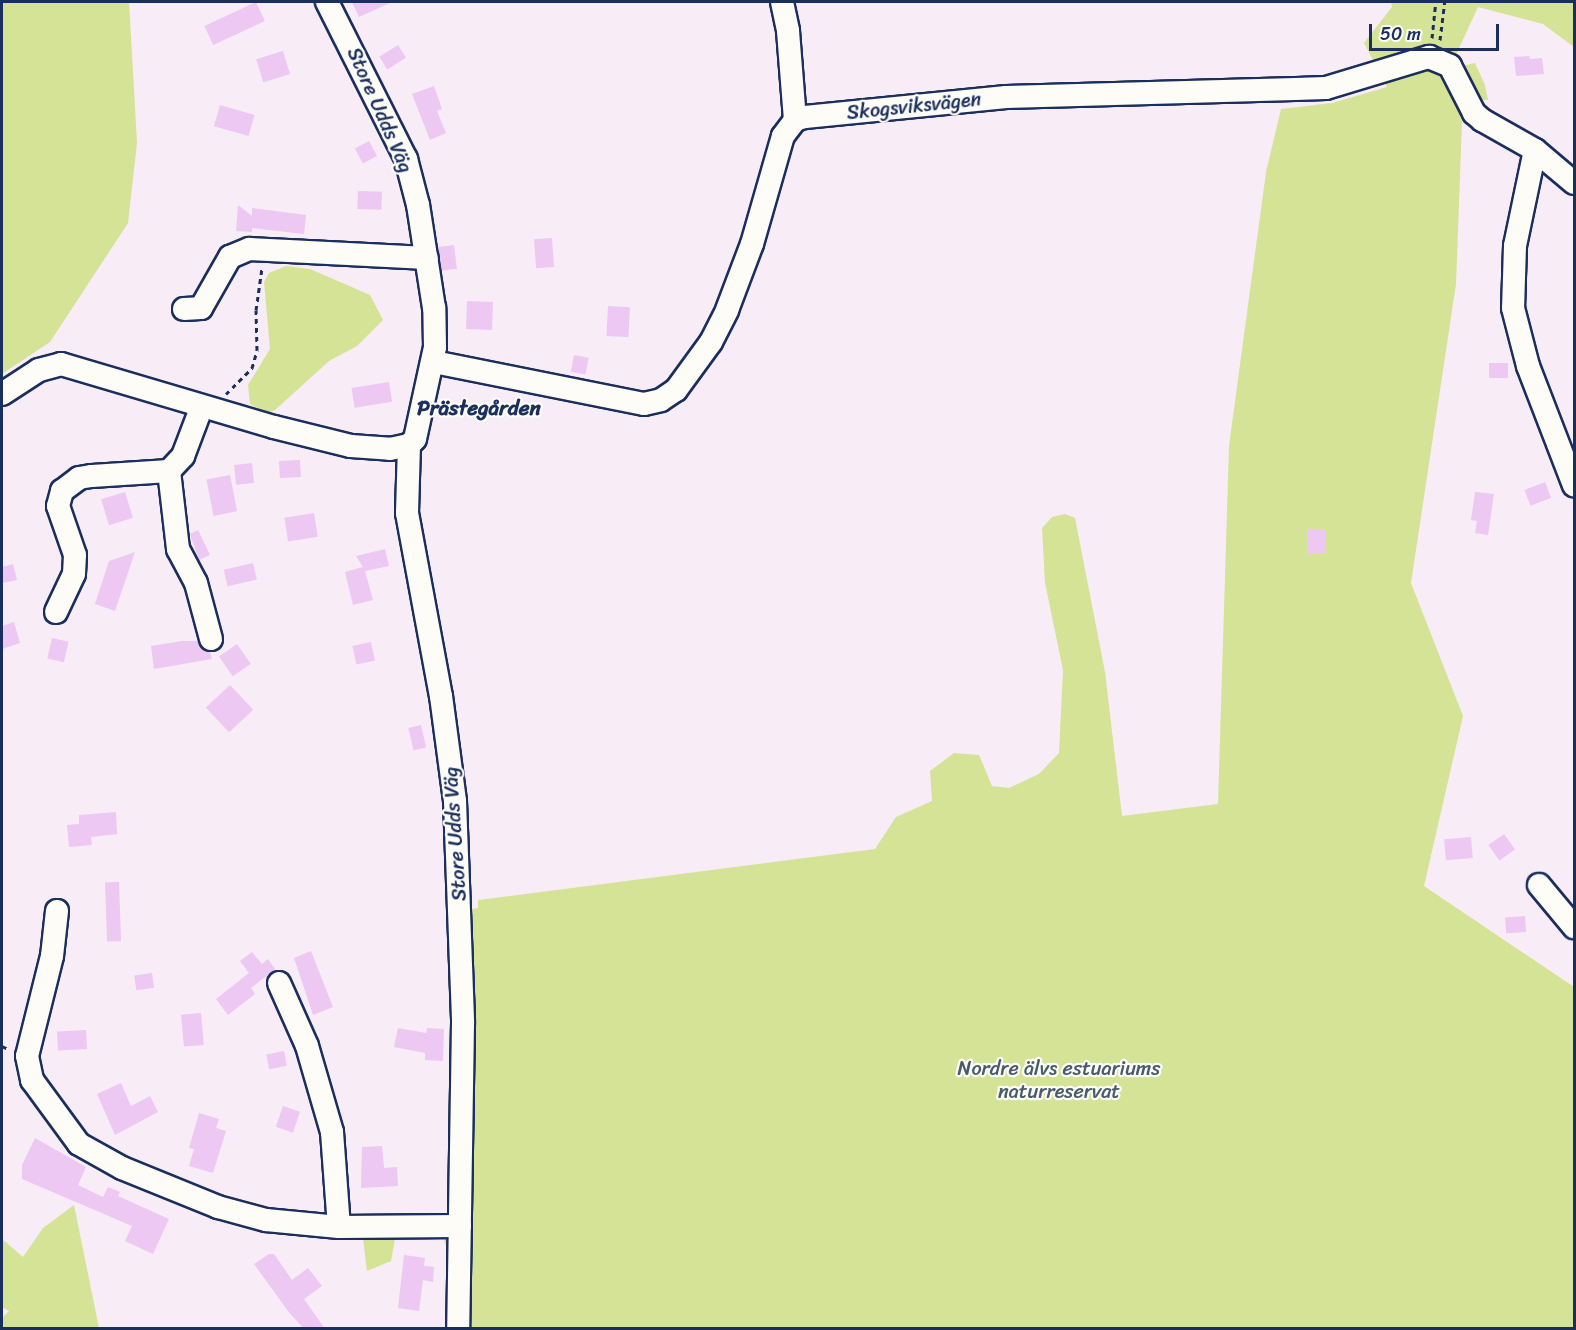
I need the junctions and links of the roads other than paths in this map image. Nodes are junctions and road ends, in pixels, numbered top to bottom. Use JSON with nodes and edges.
{"nodes":[{"id":1,"x":327,"y":2,"type":"edge"},
{"id":2,"x":782,"y":2,"type":"edge"},
{"id":3,"x":795,"y":120,"type":"junction"},
{"id":4,"x":1535,"y":150,"type":"junction"},
{"id":5,"x":1575,"y":183,"type":"edge"},
{"id":6,"x":427,"y":258,"type":"junction"},
{"id":7,"x":184,"y":309,"type":"dead end"},
{"id":8,"x":434,"y":362,"type":"junction"},
{"id":9,"x":2,"y":394,"type":"edge"},
{"id":10,"x":202,"y":406,"type":"junction"},
{"id":11,"x":409,"y":446,"type":"junction"},
{"id":12,"x":169,"y":471,"type":"junction"},
{"id":13,"x":1575,"y":485,"type":"edge"},
{"id":14,"x":56,"y":612,"type":"dead end"},
{"id":15,"x":211,"y":639,"type":"dead end"},
{"id":16,"x":1539,"y":885,"type":"dead end"},
{"id":17,"x":57,"y":911,"type":"dead end"},
{"id":18,"x":1575,"y":927,"type":"edge"},
{"id":19,"x":279,"y":983,"type":"dead end"},
{"id":20,"x":460,"y":1226,"type":"junction"},
{"id":21,"x":339,"y":1227,"type":"junction"},
{"id":22,"x":458,"y":1329,"type":"edge"}],
"edges":[{"from":1,"to":6,"type":"street","name":"Store Udds Väg"},
{"from":2,"to":3,"type":"street"},
{"from":3,"to":4,"type":"street","name":"Skogsviksvägen"},
{"from":3,"to":8,"type":"street"},
{"from":4,"to":5,"type":"street"},
{"from":4,"to":13,"type":"street"},
{"from":6,"to":7,"type":"street"},
{"from":6,"to":8,"type":"street","name":"Store Udds Väg"},
{"from":8,"to":11,"type":"street","name":"Store Udds Väg"},
{"from":9,"to":10,"type":"street"},
{"from":10,"to":11,"type":"street"},
{"from":10,"to":12,"type":"street"},
{"from":11,"to":20,"type":"street","name":"Store Udds Väg"},
{"from":12,"to":14,"type":"street"},
{"from":12,"to":15,"type":"street"},
{"from":16,"to":18,"type":"street"},
{"from":17,"to":21,"type":"street"},
{"from":19,"to":21,"type":"street"},
{"from":20,"to":21,"type":"street"},
{"from":20,"to":22,"type":"street","name":"Store Udds Väg"}]}
